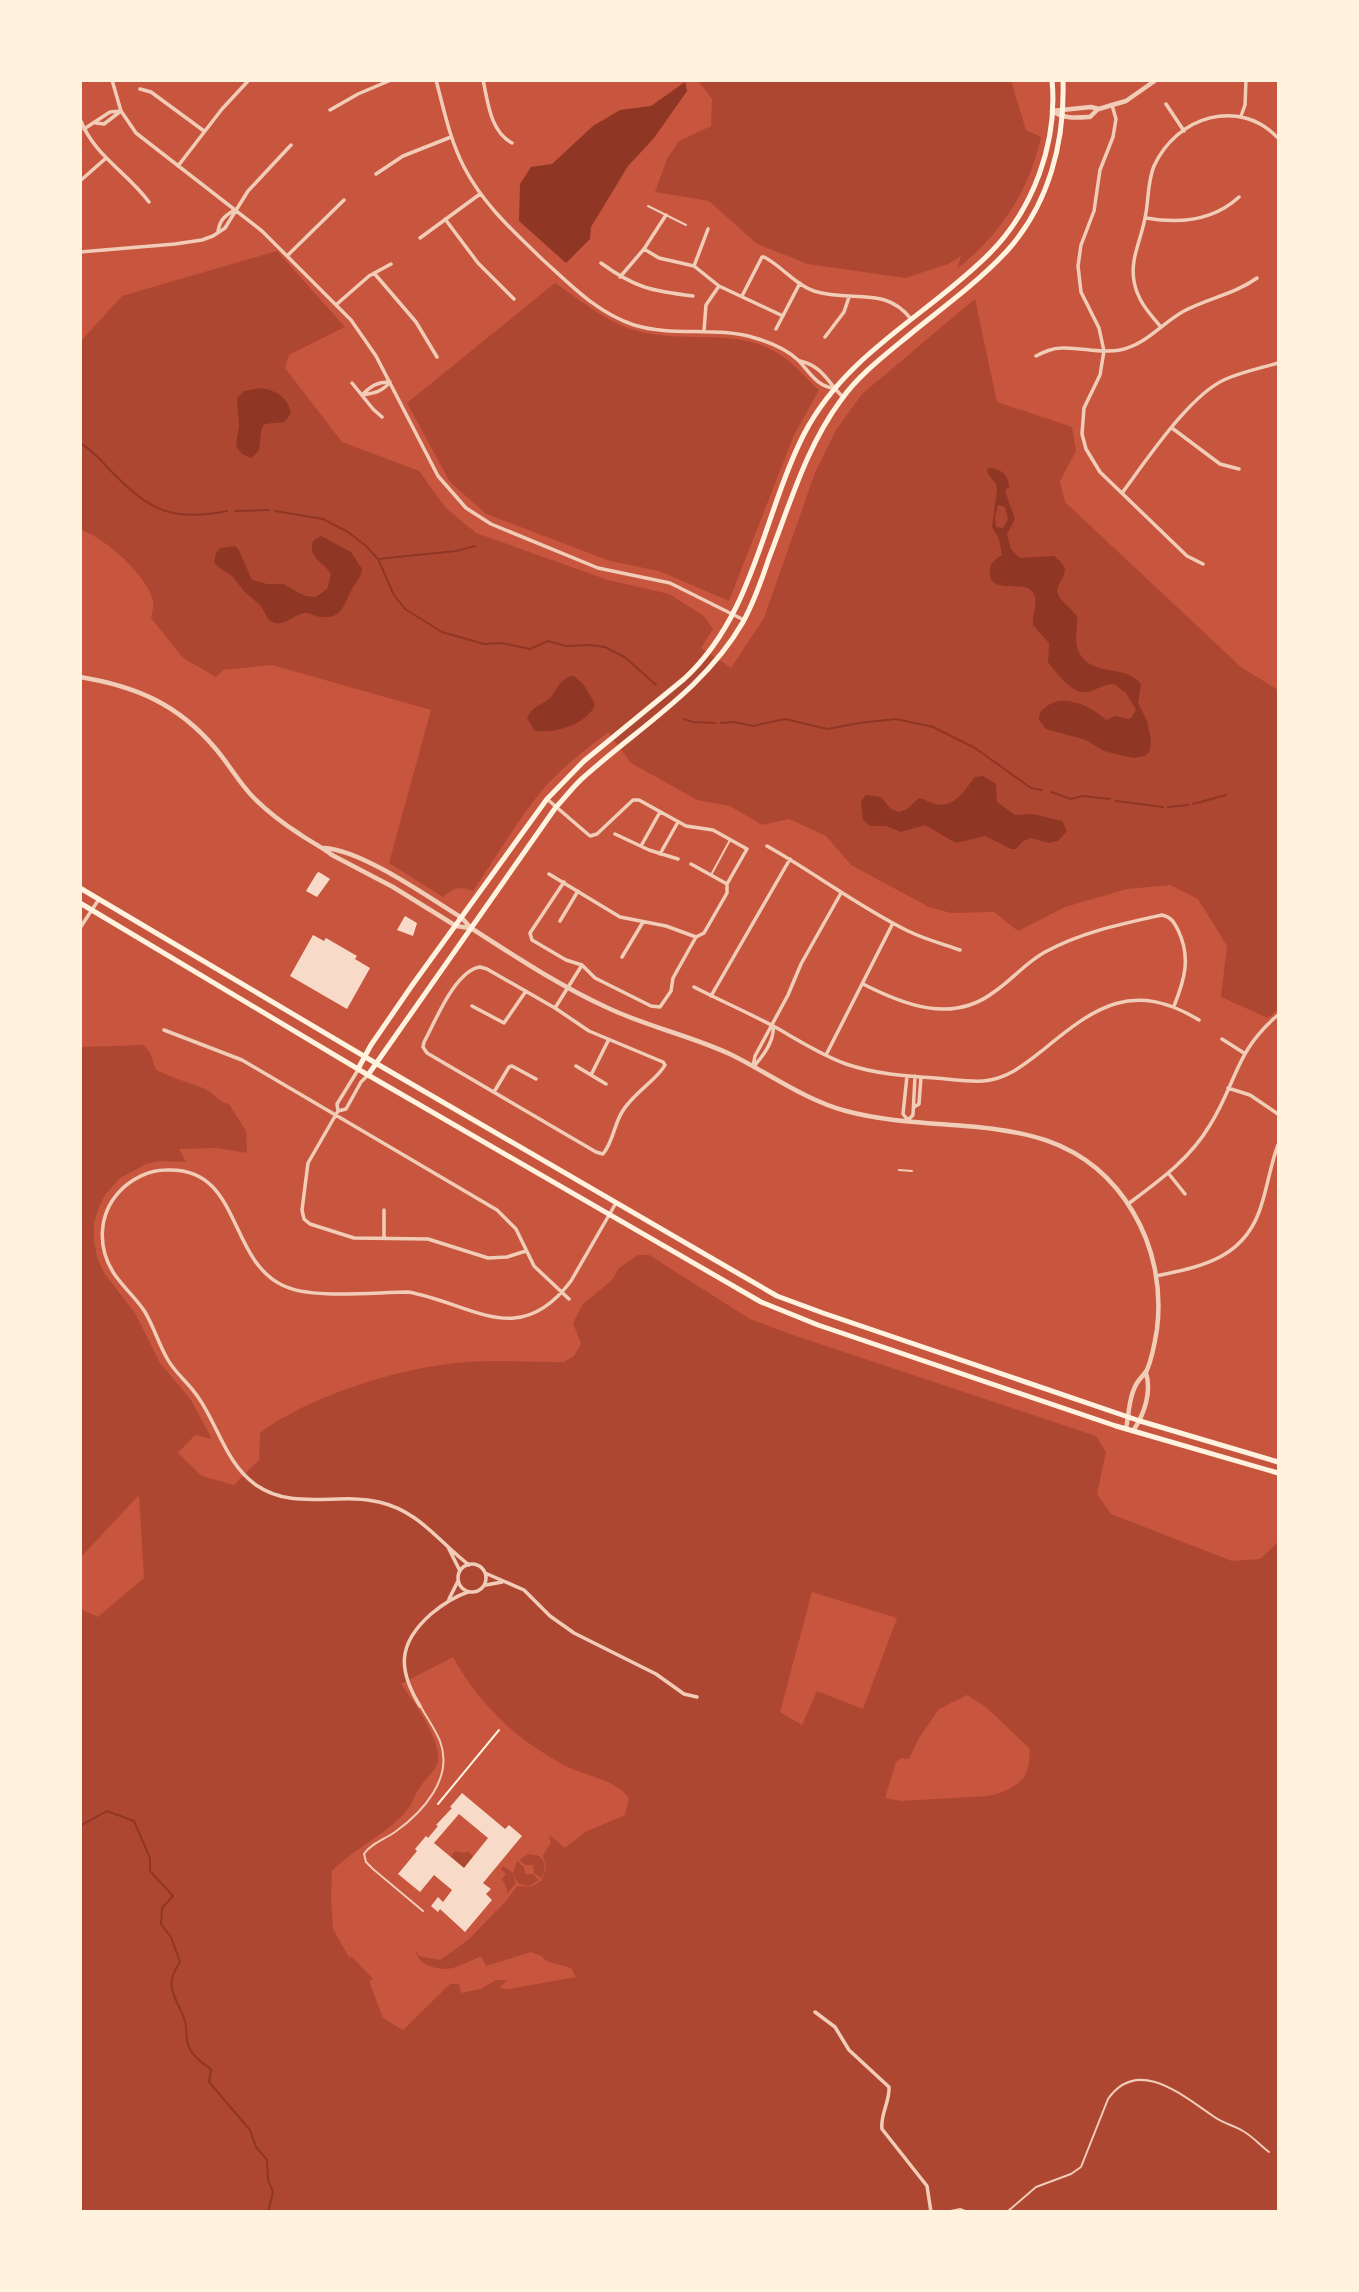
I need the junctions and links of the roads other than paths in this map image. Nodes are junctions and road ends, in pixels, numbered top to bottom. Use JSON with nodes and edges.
{"nodes":[{"id":1,"x":113,"y":80,"type":"edge"},
{"id":2,"x":249,"y":80,"type":"edge"},
{"id":3,"x":391,"y":80,"type":"edge"},
{"id":4,"x":436,"y":80,"type":"edge"},
{"id":5,"x":483,"y":80,"type":"edge"},
{"id":6,"x":1052,"y":80,"type":"edge"},
{"id":7,"x":1063,"y":80,"type":"edge"},
{"id":8,"x":1156,"y":80,"type":"edge"},
{"id":9,"x":1246,"y":80,"type":"edge"},
{"id":10,"x":140,"y":89,"type":"dead end"},
{"id":11,"x":1166,"y":104,"type":"dead end"},
{"id":12,"x":1112,"y":106,"type":"junction"},
{"id":13,"x":1064,"y":109,"type":"junction"},
{"id":14,"x":1098,"y":109,"type":"junction"},
{"id":15,"x":330,"y":110,"type":"dead end"},
{"id":16,"x":121,"y":111,"type":"junction"},
{"id":17,"x":1052,"y":111,"type":"junction"},
{"id":18,"x":1241,"y":116,"type":"junction"},
{"id":19,"x":1063,"y":117,"type":"junction"},
{"id":20,"x":80,"y":118,"type":"edge"},
{"id":21,"x":96,"y":122,"type":"junction"},
{"id":22,"x":84,"y":129,"type":"junction"},
{"id":23,"x":204,"y":131,"type":"junction"},
{"id":24,"x":1184,"y":131,"type":"junction"},
{"id":25,"x":451,"y":137,"type":"junction"},
{"id":26,"x":1279,"y":138,"type":"edge"},
{"id":27,"x":512,"y":142,"type":"dead end"},
{"id":28,"x":291,"y":145,"type":"dead end"},
{"id":29,"x":105,"y":159,"type":"junction"},
{"id":30,"x":178,"y":166,"type":"junction"},
{"id":31,"x":376,"y":174,"type":"dead end"},
{"id":32,"x":80,"y":181,"type":"edge"},
{"id":33,"x":480,"y":194,"type":"junction"},
{"id":34,"x":1239,"y":197,"type":"dead end"},
{"id":35,"x":344,"y":200,"type":"dead end"},
{"id":36,"x":149,"y":202,"type":"dead end"},
{"id":37,"x":649,"y":206,"type":"dead end"},
{"id":38,"x":236,"y":209,"type":"junction"},
{"id":39,"x":666,"y":215,"type":"junction"},
{"id":40,"x":1146,"y":218,"type":"junction"},
{"id":41,"x":445,"y":219,"type":"junction"},
{"id":42,"x":686,"y":225,"type":"dead end"},
{"id":43,"x":708,"y":229,"type":"dead end"},
{"id":44,"x":218,"y":231,"type":"junction"},
{"id":45,"x":421,"y":238,"type":"dead end"},
{"id":46,"x":644,"y":249,"type":"junction"},
{"id":47,"x":80,"y":253,"type":"edge"},
{"id":48,"x":288,"y":256,"type":"junction"},
{"id":49,"x":601,"y":263,"type":"dead end"},
{"id":50,"x":390,"y":264,"type":"dead end"},
{"id":51,"x":694,"y":266,"type":"junction"},
{"id":52,"x":374,"y":273,"type":"junction"},
{"id":53,"x":620,"y":277,"type":"junction"},
{"id":54,"x":1258,"y":278,"type":"dead end"},
{"id":55,"x":800,"y":283,"type":"junction"},
{"id":56,"x":719,"y":286,"type":"junction"},
{"id":57,"x":693,"y":296,"type":"dead end"},
{"id":58,"x":742,"y":296,"type":"junction"},
{"id":59,"x":849,"y":297,"type":"junction"},
{"id":60,"x":514,"y":299,"type":"dead end"},
{"id":61,"x":337,"y":304,"type":"junction"},
{"id":62,"x":783,"y":316,"type":"junction"},
{"id":63,"x":911,"y":319,"type":"junction"},
{"id":64,"x":1161,"y":327,"type":"junction"},
{"id":65,"x":776,"y":329,"type":"dead end"},
{"id":66,"x":704,"y":331,"type":"junction"},
{"id":67,"x":825,"y":337,"type":"dead end"},
{"id":68,"x":1104,"y":351,"type":"junction"},
{"id":69,"x":1036,"y":356,"type":"dead end"},
{"id":70,"x":438,"y":357,"type":"dead end"},
{"id":71,"x":798,"y":360,"type":"junction"},
{"id":72,"x":1279,"y":363,"type":"edge"},
{"id":73,"x":390,"y":382,"type":"junction"},
{"id":74,"x":352,"y":383,"type":"dead end"},
{"id":75,"x":834,"y":388,"type":"junction"},
{"id":76,"x":362,"y":395,"type":"junction"},
{"id":77,"x":843,"y":397,"type":"junction"},
{"id":78,"x":383,"y":417,"type":"dead end"},
{"id":79,"x":1172,"y":428,"type":"junction"},
{"id":80,"x":1239,"y":469,"type":"dead end"},
{"id":81,"x":1122,"y":493,"type":"junction"},
{"id":82,"x":1203,"y":564,"type":"dead end"},
{"id":83,"x":733,"y":615,"type":"junction"},
{"id":84,"x":744,"y":620,"type":"junction"},
{"id":85,"x":80,"y":677,"type":"edge"},
{"id":86,"x":547,"y":799,"type":"junction"},
{"id":87,"x":556,"y":807,"type":"junction"},
{"id":88,"x":660,"y":812,"type":"junction"},
{"id":89,"x":678,"y":822,"type":"junction"},
{"id":90,"x":615,"y":834,"type":"dead end"},
{"id":91,"x":730,"y":839,"type":"junction"},
{"id":92,"x":641,"y":846,"type":"junction"},
{"id":93,"x":767,"y":846,"type":"dead end"},
{"id":94,"x":324,"y":848,"type":"junction"},
{"id":95,"x":660,"y":854,"type":"junction"},
{"id":96,"x":678,"y":859,"type":"dead end"},
{"id":97,"x":790,"y":859,"type":"junction"},
{"id":98,"x":691,"y":864,"type":"dead end"},
{"id":99,"x":549,"y":874,"type":"dead end"},
{"id":100,"x":711,"y":875,"type":"junction"},
{"id":101,"x":564,"y":882,"type":"junction"},
{"id":102,"x":727,"y":884,"type":"junction"},
{"id":103,"x":80,"y":888,"type":"edge"},
{"id":104,"x":578,"y":891,"type":"junction"},
{"id":105,"x":841,"y":893,"type":"junction"},
{"id":106,"x":99,"y":899,"type":"junction"},
{"id":107,"x":80,"y":903,"type":"edge"},
{"id":108,"x":93,"y":910,"type":"junction"},
{"id":109,"x":462,"y":918,"type":"junction"},
{"id":110,"x":560,"y":921,"type":"dead end"},
{"id":111,"x":643,"y":922,"type":"junction"},
{"id":112,"x":893,"y":923,"type":"junction"},
{"id":113,"x":456,"y":926,"type":"junction"},
{"id":114,"x":80,"y":928,"type":"edge"},
{"id":115,"x":471,"y":928,"type":"junction"},
{"id":116,"x":696,"y":937,"type":"junction"},
{"id":117,"x":960,"y":950,"type":"dead end"},
{"id":118,"x":622,"y":957,"type":"dead end"},
{"id":119,"x":582,"y":965,"type":"junction"},
{"id":120,"x":863,"y":984,"type":"junction"},
{"id":121,"x":568,"y":987,"type":"junction"},
{"id":122,"x":694,"y":987,"type":"dead end"},
{"id":123,"x":526,"y":991,"type":"junction"},
{"id":124,"x":711,"y":996,"type":"junction"},
{"id":125,"x":472,"y":1006,"type":"dead end"},
{"id":126,"x":1174,"y":1006,"type":"junction"},
{"id":127,"x":555,"y":1008,"type":"junction"},
{"id":128,"x":1279,"y":1015,"type":"edge"},
{"id":129,"x":1199,"y":1020,"type":"dead end"},
{"id":130,"x":773,"y":1026,"type":"junction"},
{"id":131,"x":164,"y":1030,"type":"dead end"},
{"id":132,"x":1223,"y":1039,"type":"dead end"},
{"id":133,"x":608,"y":1041,"type":"junction"},
{"id":134,"x":1244,"y":1053,"type":"junction"},
{"id":135,"x":826,"y":1055,"type":"junction"},
{"id":136,"x":365,"y":1056,"type":"junction"},
{"id":137,"x":376,"y":1063,"type":"junction"},
{"id":138,"x":576,"y":1066,"type":"dead end"},
{"id":139,"x":753,"y":1066,"type":"junction"},
{"id":140,"x":358,"y":1069,"type":"junction"},
{"id":141,"x":369,"y":1075,"type":"junction"},
{"id":142,"x":591,"y":1075,"type":"junction"},
{"id":143,"x":908,"y":1076,"type":"junction"},
{"id":144,"x":915,"y":1076,"type":"junction"},
{"id":145,"x":921,"y":1077,"type":"junction"},
{"id":146,"x":536,"y":1079,"type":"dead end"},
{"id":147,"x":606,"y":1084,"type":"dead end"},
{"id":148,"x":1227,"y":1088,"type":"junction"},
{"id":149,"x":494,"y":1092,"type":"junction"},
{"id":150,"x":914,"y":1107,"type":"junction"},
{"id":151,"x":337,"y":1113,"type":"junction"},
{"id":152,"x":1279,"y":1114,"type":"edge"},
{"id":153,"x":908,"y":1120,"type":"junction"},
{"id":154,"x":1279,"y":1145,"type":"edge"},
{"id":155,"x":899,"y":1170,"type":"dead end"},
{"id":156,"x":912,"y":1171,"type":"dead end"},
{"id":157,"x":1169,"y":1174,"type":"junction"},
{"id":158,"x":1185,"y":1194,"type":"dead end"},
{"id":159,"x":616,"y":1203,"type":"junction"},
{"id":160,"x":1128,"y":1204,"type":"junction"},
{"id":161,"x":384,"y":1210,"type":"dead end"},
{"id":162,"x":609,"y":1215,"type":"junction"},
{"id":163,"x":384,"y":1238,"type":"junction"},
{"id":164,"x":526,"y":1251,"type":"junction"},
{"id":165,"x":1156,"y":1276,"type":"junction"},
{"id":166,"x":562,"y":1293,"type":"junction"},
{"id":167,"x":569,"y":1299,"type":"dead end"},
{"id":168,"x":1146,"y":1372,"type":"junction"},
{"id":169,"x":1128,"y":1417,"type":"junction"},
{"id":170,"x":1140,"y":1421,"type":"junction"},
{"id":171,"x":1130,"y":1430,"type":"junction"},
{"id":172,"x":1279,"y":1462,"type":"edge"},
{"id":173,"x":1279,"y":1473,"type":"edge"},
{"id":174,"x":445,"y":1542,"type":"junction"},
{"id":175,"x":469,"y":1565,"type":"junction"},
{"id":176,"x":460,"y":1572,"type":"junction"},
{"id":177,"x":485,"y":1573,"type":"junction"},
{"id":178,"x":458,"y":1581,"type":"junction"},
{"id":179,"x":504,"y":1581,"type":"junction"},
{"id":180,"x":484,"y":1586,"type":"junction"},
{"id":181,"x":468,"y":1592,"type":"junction"},
{"id":182,"x":447,"y":1600,"type":"junction"},
{"id":183,"x":697,"y":1697,"type":"dead end"},
{"id":184,"x":420,"y":1706,"type":"joint"},
{"id":185,"x":423,"y":1911,"type":"dead end"},
{"id":186,"x":816,"y":2012,"type":"dead end"},
{"id":187,"x":1269,"y":2152,"type":"dead end"},
{"id":188,"x":930,"y":2211,"type":"edge"},
{"id":189,"x":946,"y":2211,"type":"edge"},
{"id":190,"x":968,"y":2211,"type":"edge"},
{"id":191,"x":1007,"y":2211,"type":"edge"}],
"edges":[{"from":1,"to":16,"type":"street"},
{"from":2,"to":23,"type":"street"},
{"from":3,"to":15,"type":"street"},
{"from":4,"to":25,"type":"street"},
{"from":5,"to":27,"type":"street"},
{"from":6,"to":17,"type":"main road"},
{"from":7,"to":13,"type":"main road"},
{"from":8,"to":12,"type":"street"},
{"from":9,"to":18,"type":"street"},
{"from":10,"to":23,"type":"street"},
{"from":11,"to":24,"type":"street"},
{"from":12,"to":14,"type":"street"},
{"from":12,"to":68,"type":"street"},
{"from":13,"to":14,"type":"street"},
{"from":13,"to":17,"type":"street"},
{"from":13,"to":19,"type":"main road"},
{"from":14,"to":19,"type":"street"},
{"from":16,"to":21,"type":"street"},
{"from":16,"to":21,"type":"street"},
{"from":16,"to":30,"type":"street"},
{"from":17,"to":19,"type":"street"},
{"from":17,"to":63,"type":"main road"},
{"from":18,"to":24,"type":"street"},
{"from":18,"to":26,"type":"street"},
{"from":19,"to":77,"type":"main road"},
{"from":20,"to":22,"type":"street"},
{"from":21,"to":22,"type":"street"},
{"from":22,"to":29,"type":"street"},
{"from":23,"to":30,"type":"street"},
{"from":24,"to":40,"type":"street"},
{"from":25,"to":31,"type":"street"},
{"from":25,"to":33,"type":"street"},
{"from":28,"to":38,"type":"street"},
{"from":29,"to":32,"type":"street"},
{"from":29,"to":36,"type":"street"},
{"from":30,"to":38,"type":"street"},
{"from":33,"to":41,"type":"street"},
{"from":33,"to":66,"type":"street"},
{"from":34,"to":40,"type":"street"},
{"from":35,"to":48,"type":"street"},
{"from":37,"to":39,"type":"lane"},
{"from":38,"to":44,"type":"street"},
{"from":38,"to":44,"type":"street"},
{"from":38,"to":48,"type":"street"},
{"from":39,"to":42,"type":"lane"},
{"from":39,"to":46,"type":"street"},
{"from":40,"to":64,"type":"street"},
{"from":41,"to":45,"type":"street"},
{"from":41,"to":60,"type":"street"},
{"from":43,"to":51,"type":"street"},
{"from":44,"to":47,"type":"street"},
{"from":46,"to":51,"type":"street"},
{"from":46,"to":53,"type":"street"},
{"from":48,"to":61,"type":"street"},
{"from":49,"to":53,"type":"street"},
{"from":50,"to":52,"type":"street"},
{"from":51,"to":56,"type":"street"},
{"from":52,"to":61,"type":"street"},
{"from":52,"to":70,"type":"street"},
{"from":53,"to":57,"type":"street"},
{"from":54,"to":64,"type":"street"},
{"from":55,"to":58,"type":"street"},
{"from":55,"to":59,"type":"street"},
{"from":55,"to":62,"type":"street"},
{"from":56,"to":58,"type":"street"},
{"from":56,"to":66,"type":"street"},
{"from":58,"to":62,"type":"street"},
{"from":59,"to":63,"type":"street"},
{"from":59,"to":67,"type":"street"},
{"from":61,"to":73,"type":"street"},
{"from":62,"to":65,"type":"street"},
{"from":63,"to":75,"type":"main road"},
{"from":64,"to":68,"type":"street"},
{"from":66,"to":71,"type":"street"},
{"from":68,"to":69,"type":"street"},
{"from":68,"to":81,"type":"street"},
{"from":71,"to":75,"type":"street"},
{"from":71,"to":75,"type":"street"},
{"from":72,"to":79,"type":"street"},
{"from":73,"to":76,"type":"street"},
{"from":73,"to":76,"type":"street"},
{"from":73,"to":83,"type":"street"},
{"from":74,"to":76,"type":"street"},
{"from":75,"to":77,"type":"street"},
{"from":75,"to":83,"type":"main road"},
{"from":76,"to":78,"type":"street"},
{"from":77,"to":84,"type":"main road"},
{"from":79,"to":80,"type":"street"},
{"from":79,"to":81,"type":"street"},
{"from":81,"to":82,"type":"street"},
{"from":83,"to":84,"type":"street"},
{"from":83,"to":86,"type":"main road"},
{"from":84,"to":87,"type":"main road"},
{"from":85,"to":94,"type":"street"},
{"from":86,"to":87,"type":"street"},
{"from":86,"to":109,"type":"main road"},
{"from":87,"to":88,"type":"street"},
{"from":87,"to":115,"type":"main road"},
{"from":88,"to":89,"type":"street"},
{"from":88,"to":92,"type":"street"},
{"from":89,"to":91,"type":"street"},
{"from":89,"to":95,"type":"street"},
{"from":90,"to":92,"type":"street"},
{"from":91,"to":100,"type":"lane"},
{"from":91,"to":102,"type":"street"},
{"from":92,"to":95,"type":"street"},
{"from":93,"to":97,"type":"street"},
{"from":94,"to":109,"type":"street"},
{"from":94,"to":113,"type":"street"},
{"from":95,"to":96,"type":"street"},
{"from":97,"to":105,"type":"street"},
{"from":97,"to":124,"type":"street"},
{"from":98,"to":100,"type":"street"},
{"from":99,"to":101,"type":"street"},
{"from":100,"to":102,"type":"street"},
{"from":101,"to":104,"type":"street"},
{"from":101,"to":119,"type":"street"},
{"from":102,"to":116,"type":"street"},
{"from":103,"to":106,"type":"main road"},
{"from":104,"to":110,"type":"street"},
{"from":104,"to":111,"type":"street"},
{"from":105,"to":112,"type":"street"},
{"from":105,"to":130,"type":"street"},
{"from":106,"to":108,"type":"street"},
{"from":106,"to":136,"type":"main road"},
{"from":107,"to":108,"type":"main road"},
{"from":108,"to":114,"type":"street"},
{"from":108,"to":140,"type":"main road"},
{"from":109,"to":113,"type":"main road"},
{"from":109,"to":115,"type":"street"},
{"from":111,"to":116,"type":"street"},
{"from":111,"to":118,"type":"street"},
{"from":112,"to":117,"type":"street"},
{"from":112,"to":120,"type":"street"},
{"from":113,"to":115,"type":"street"},
{"from":113,"to":136,"type":"main road"},
{"from":115,"to":121,"type":"street"},
{"from":115,"to":137,"type":"main road"},
{"from":116,"to":119,"type":"street"},
{"from":119,"to":121,"type":"street"},
{"from":120,"to":126,"type":"street"},
{"from":120,"to":135,"type":"street"},
{"from":121,"to":127,"type":"street"},
{"from":121,"to":139,"type":"street"},
{"from":122,"to":124,"type":"street"},
{"from":123,"to":125,"type":"street"},
{"from":123,"to":127,"type":"street"},
{"from":123,"to":149,"type":"street"},
{"from":124,"to":130,"type":"street"},
{"from":126,"to":129,"type":"street"},
{"from":126,"to":145,"type":"street"},
{"from":127,"to":133,"type":"street"},
{"from":128,"to":134,"type":"street"},
{"from":130,"to":135,"type":"street"},
{"from":130,"to":139,"type":"street"},
{"from":131,"to":151,"type":"street"},
{"from":132,"to":134,"type":"street"},
{"from":133,"to":142,"type":"street"},
{"from":133,"to":149,"type":"street"},
{"from":134,"to":148,"type":"street"},
{"from":135,"to":143,"type":"street"},
{"from":136,"to":137,"type":"main road"},
{"from":136,"to":140,"type":"main road"},
{"from":137,"to":141,"type":"main road"},
{"from":137,"to":159,"type":"main road"},
{"from":138,"to":142,"type":"street"},
{"from":139,"to":153,"type":"street"},
{"from":140,"to":141,"type":"main road"},
{"from":140,"to":151,"type":"street"},
{"from":141,"to":151,"type":"street"},
{"from":141,"to":162,"type":"main road"},
{"from":142,"to":147,"type":"street"},
{"from":143,"to":144,"type":"street"},
{"from":143,"to":153,"type":"street"},
{"from":144,"to":145,"type":"street"},
{"from":144,"to":150,"type":"street"},
{"from":145,"to":150,"type":"street"},
{"from":146,"to":149,"type":"street"},
{"from":148,"to":152,"type":"street"},
{"from":148,"to":157,"type":"street"},
{"from":150,"to":153,"type":"street"},
{"from":151,"to":163,"type":"street"},
{"from":151,"to":164,"type":"street"},
{"from":153,"to":160,"type":"street"},
{"from":154,"to":165,"type":"street"},
{"from":155,"to":156,"type":"lane"},
{"from":157,"to":158,"type":"street"},
{"from":157,"to":160,"type":"street"},
{"from":159,"to":162,"type":"street"},
{"from":159,"to":169,"type":"main road"},
{"from":160,"to":165,"type":"street"},
{"from":161,"to":163,"type":"street"},
{"from":162,"to":166,"type":"street"},
{"from":162,"to":171,"type":"main road"},
{"from":163,"to":164,"type":"street"},
{"from":164,"to":166,"type":"street"},
{"from":165,"to":168,"type":"street"},
{"from":166,"to":167,"type":"street"},
{"from":166,"to":174,"type":"street"},
{"from":168,"to":169,"type":"street"},
{"from":168,"to":170,"type":"street"},
{"from":169,"to":170,"type":"main road"},
{"from":169,"to":171,"type":"street"},
{"from":170,"to":171,"type":"street"},
{"from":170,"to":172,"type":"main road"},
{"from":171,"to":173,"type":"main road"},
{"from":174,"to":175,"type":"street"},
{"from":174,"to":176,"type":"street"},
{"from":175,"to":176,"type":"street"},
{"from":175,"to":177,"type":"street"},
{"from":176,"to":178,"type":"street"},
{"from":177,"to":179,"type":"street"},
{"from":177,"to":180,"type":"street"},
{"from":178,"to":181,"type":"street"},
{"from":178,"to":182,"type":"street"},
{"from":179,"to":180,"type":"street"},
{"from":179,"to":183,"type":"street"},
{"from":180,"to":181,"type":"street"},
{"from":181,"to":182,"type":"street"},
{"from":182,"to":184,"type":"street"},
{"from":184,"to":185,"type":"lane"},
{"from":186,"to":188,"type":"street"},
{"from":187,"to":191,"type":"lane"},
{"from":189,"to":190,"type":"lane"}]}
